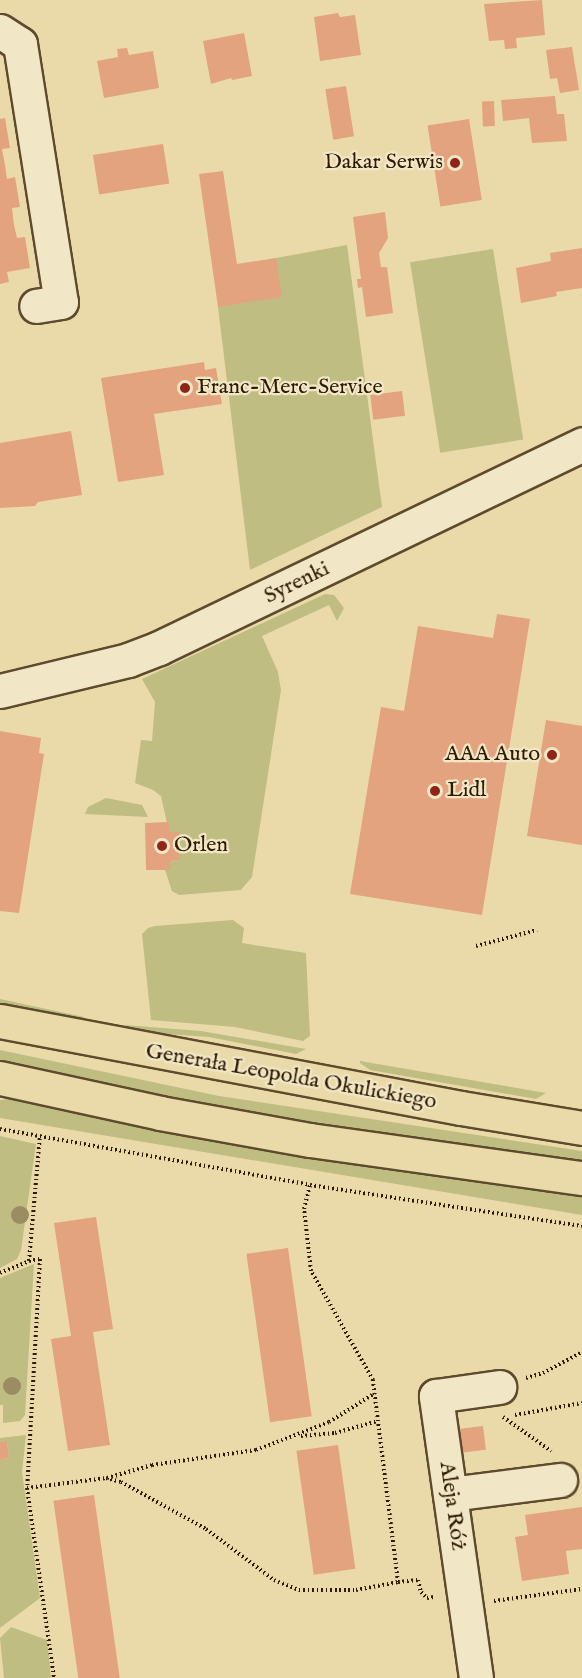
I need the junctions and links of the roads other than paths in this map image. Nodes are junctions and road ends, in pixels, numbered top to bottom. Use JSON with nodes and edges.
{"nodes":[{"id":1,"x":0,"y":31,"type":"edge"},
{"id":2,"x":36,"y":306,"type":"dead end"},
{"id":3,"x":582,"y":444,"type":"edge"},
{"id":4,"x":0,"y":691,"type":"edge"},
{"id":5,"x":0,"y":1021,"type":"edge"},
{"id":6,"x":0,"y":1078,"type":"edge"},
{"id":7,"x":582,"y":1128,"type":"edge"},
{"id":8,"x":582,"y":1178,"type":"edge"},
{"id":9,"x":495,"y":1398,"type":"road end"},
{"id":10,"x":559,"y":1468,"type":"road end"},
{"id":11,"x":450,"y":1494,"type":"junction"},
{"id":12,"x":476,"y":1678,"type":"edge"}],
"edges":[{"from":1,"to":2,"type":"street"},
{"from":3,"to":4,"type":"street","name":"Syrenki"},
{"from":5,"to":7,"type":"main road","name":"Generała Leopolda Okulickiego"},
{"from":6,"to":8,"type":"main road"},
{"from":9,"to":11,"type":"street","name":"Aleja Róż"},
{"from":10,"to":11,"type":"street"},
{"from":11,"to":12,"type":"street","name":"Aleja Róż"}]}
